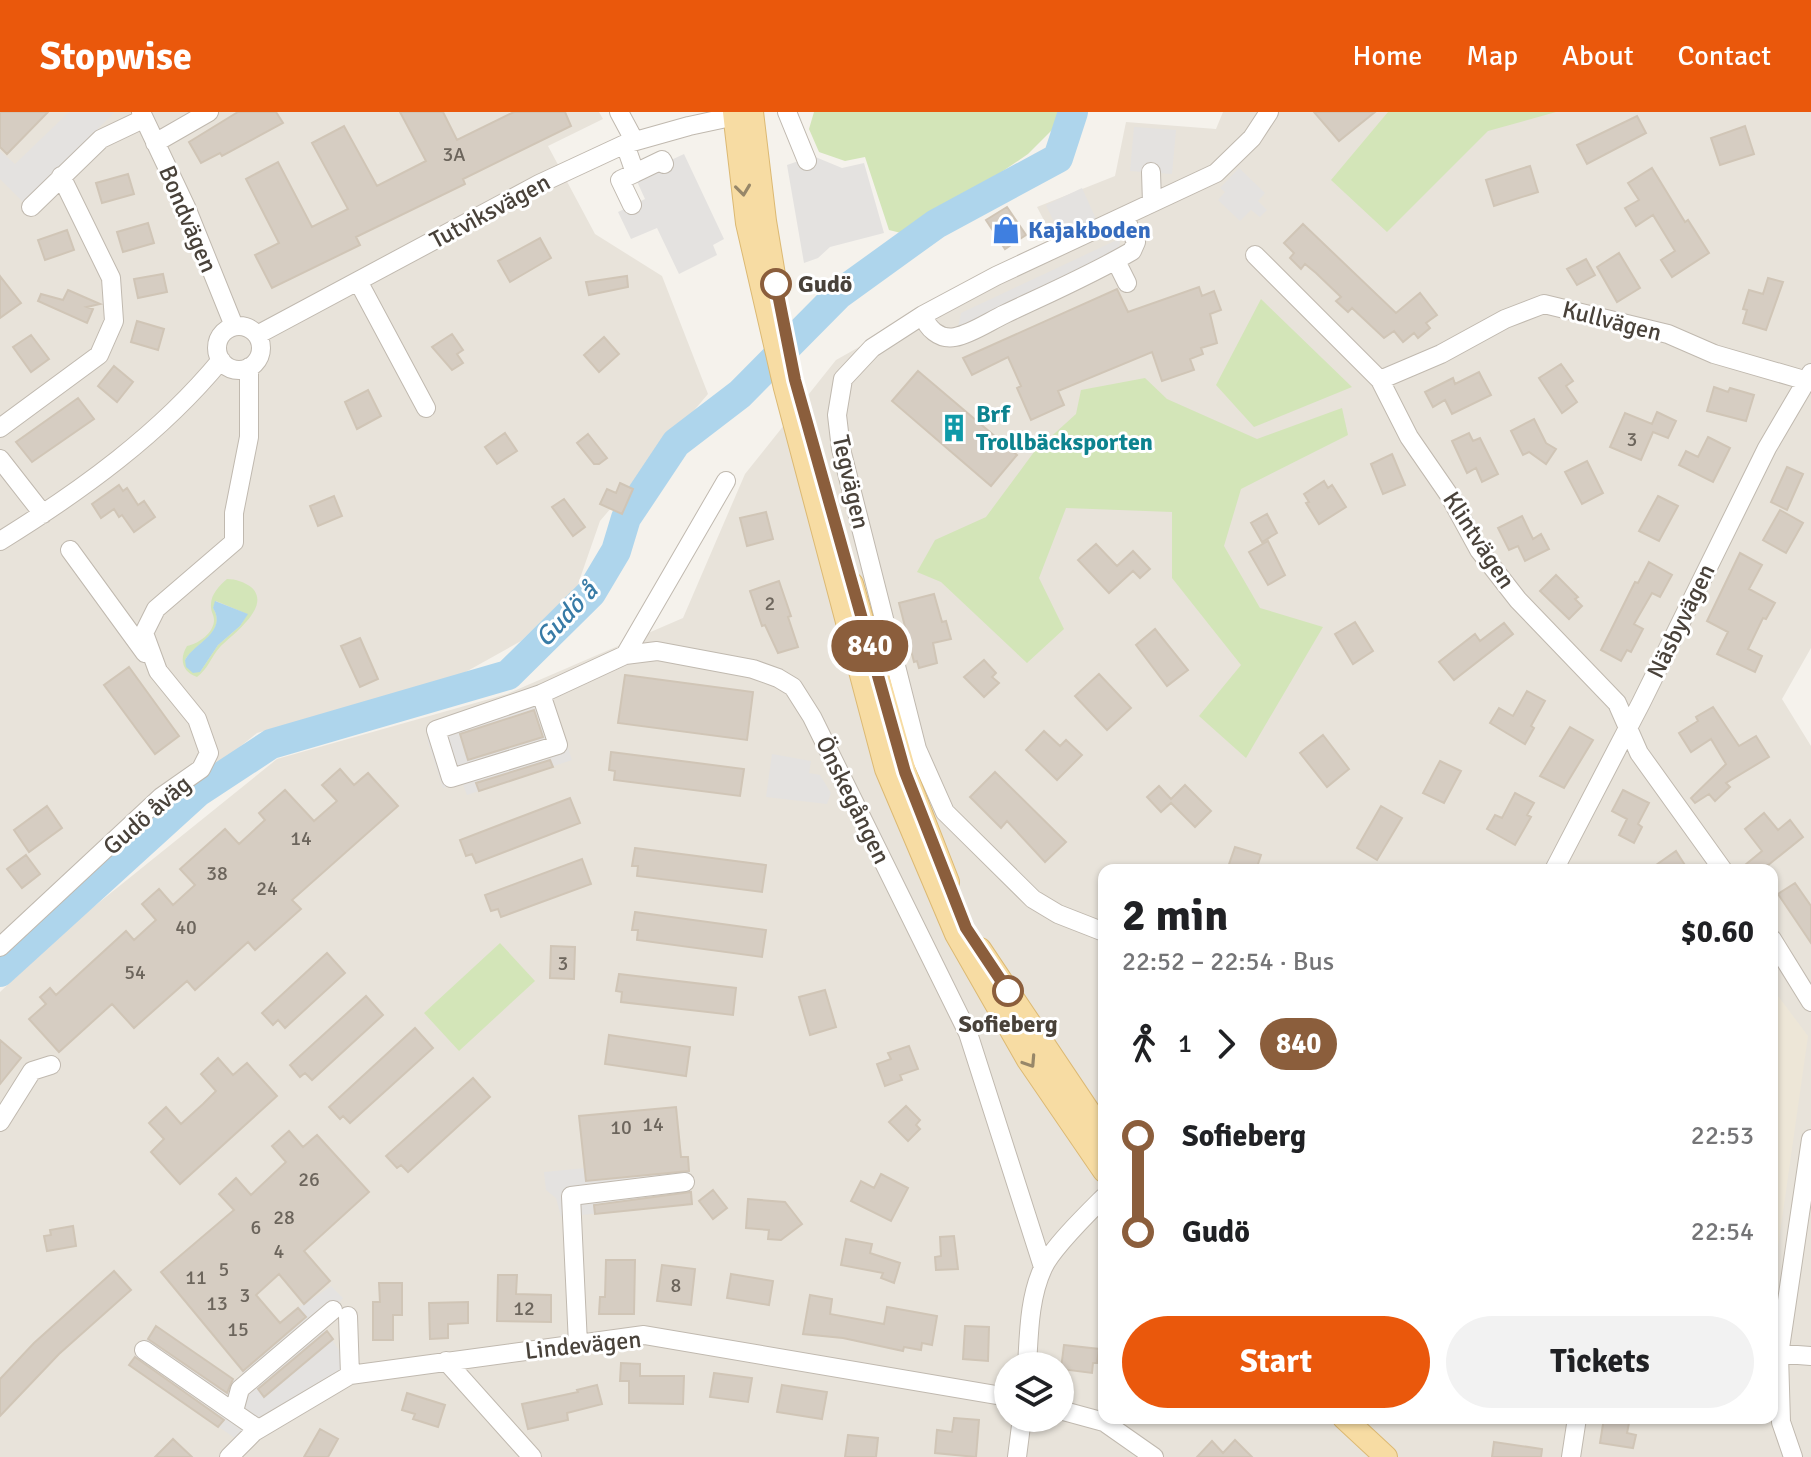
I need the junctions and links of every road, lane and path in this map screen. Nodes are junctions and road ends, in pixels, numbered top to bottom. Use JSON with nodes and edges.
{"nodes":[{"id":1,"x":209,"y":112,"type":"edge"},
{"id":2,"x":619,"y":112,"type":"edge"},
{"id":3,"x":787,"y":112,"type":"edge"},
{"id":4,"x":1269,"y":112,"type":"edge"},
{"id":5,"x":740,"y":113,"type":"edge"},
{"id":6,"x":142,"y":116,"type":"edge"},
{"id":7,"x":629,"y":142,"type":"junction"},
{"id":8,"x":155,"y":143,"type":"junction"},
{"id":9,"x":807,"y":161,"type":"dead end"},
{"id":10,"x":664,"y":164,"type":"dead end"},
{"id":11,"x":1151,"y":172,"type":"dead end"},
{"id":12,"x":635,"y":173,"type":"junction"},
{"id":13,"x":61,"y":176,"type":"junction"},
{"id":14,"x":1152,"y":203,"type":"junction"},
{"id":15,"x":632,"y":205,"type":"dead end"},
{"id":16,"x":31,"y":207,"type":"dead end"},
{"id":17,"x":1125,"y":218,"type":"junction"},
{"id":18,"x":1255,"y":255,"type":"dead end"},
{"id":19,"x":1116,"y":261,"type":"junction"},
{"id":20,"x":358,"y":281,"type":"junction"},
{"id":21,"x":1127,"y":283,"type":"dead end"},
{"id":22,"x":923,"y":315,"type":"junction"},
{"id":23,"x":234,"y":326,"type":"junction"},
{"id":24,"x":257,"y":335,"type":"junction"},
{"id":25,"x":221,"y":360,"type":"junction"},
{"id":26,"x":249,"y":367,"type":"junction"},
{"id":27,"x":1808,"y":377,"type":"edge"},
{"id":28,"x":1380,"y":380,"type":"junction"},
{"id":29,"x":790,"y":384,"type":"junction"},
{"id":30,"x":426,"y":408,"type":"dead end"},
{"id":31,"x":0,"y":428,"type":"edge"},
{"id":32,"x":0,"y":459,"type":"edge"},
{"id":33,"x":726,"y":481,"type":"dead end"},
{"id":34,"x":43,"y":514,"type":"junction"},
{"id":35,"x":0,"y":541,"type":"edge"},
{"id":36,"x":70,"y":550,"type":"dead end"},
{"id":37,"x":625,"y":655,"type":"junction"},
{"id":38,"x":158,"y":671,"type":"junction"},
{"id":39,"x":541,"y":694,"type":"junction"},
{"id":40,"x":1628,"y":726,"type":"junction"},
{"id":41,"x":1557,"y":864,"type":"edge"},
{"id":42,"x":1719,"y":864,"type":"edge"},
{"id":43,"x":1098,"y":930,"type":"edge"},
{"id":44,"x":0,"y":947,"type":"edge"},
{"id":45,"x":1778,"y":949,"type":"edge"},
{"id":46,"x":1811,"y":1002,"type":"edge"},
{"id":47,"x":51,"y":1065,"type":"dead end"},
{"id":48,"x":0,"y":1122,"type":"edge"},
{"id":49,"x":1098,"y":1125,"type":"edge"},
{"id":50,"x":1811,"y":1139,"type":"edge"},
{"id":51,"x":1098,"y":1162,"type":"edge"},
{"id":52,"x":685,"y":1182,"type":"dead end"},
{"id":53,"x":1098,"y":1203,"type":"edge"},
{"id":54,"x":1043,"y":1267,"type":"junction"},
{"id":55,"x":1778,"y":1342,"type":"edge"},
{"id":56,"x":578,"y":1344,"type":"junction"},
{"id":57,"x":144,"y":1350,"type":"dead end"},
{"id":58,"x":1028,"y":1352,"type":"edge"},
{"id":59,"x":1778,"y":1354,"type":"edge"},
{"id":60,"x":1811,"y":1356,"type":"edge"},
{"id":61,"x":446,"y":1361,"type":"junction"},
{"id":62,"x":350,"y":1375,"type":"junction"},
{"id":63,"x":1778,"y":1381,"type":"edge"},
{"id":64,"x":994,"y":1395,"type":"edge"},
{"id":65,"x":234,"y":1411,"type":"junction"},
{"id":66,"x":1074,"y":1414,"type":"edge"},
{"id":67,"x":1098,"y":1420,"type":"edge"},
{"id":68,"x":1107,"y":1424,"type":"edge"},
{"id":69,"x":1350,"y":1424,"type":"edge"},
{"id":70,"x":1369,"y":1424,"type":"edge"},
{"id":71,"x":1576,"y":1424,"type":"edge"},
{"id":72,"x":258,"y":1429,"type":"junction"},
{"id":73,"x":1020,"y":1432,"type":"edge"},
{"id":74,"x":229,"y":1457,"type":"edge"},
{"id":75,"x":532,"y":1457,"type":"edge"},
{"id":76,"x":1017,"y":1457,"type":"edge"},
{"id":77,"x":1154,"y":1457,"type":"edge"},
{"id":78,"x":1386,"y":1457,"type":"edge"},
{"id":79,"x":1404,"y":1457,"type":"edge"},
{"id":80,"x":1571,"y":1457,"type":"edge"},
{"id":81,"x":1793,"y":1457,"type":"edge"}],
"edges":[{"from":1,"to":8,"type":"street"},
{"from":2,"to":7,"type":"street"},
{"from":3,"to":9,"type":"street"},
{"from":4,"to":14,"type":"street","name":"Tegvägen"},
{"from":5,"to":7,"type":"street","name":"Tutviksvägen"},
{"from":5,"to":29,"type":"main road"},
{"from":6,"to":8,"type":"street","name":"Bondvägen"},
{"from":6,"to":13,"type":"street"},
{"from":7,"to":12,"type":"street"},
{"from":7,"to":20,"type":"street","name":"Tutviksvägen"},
{"from":8,"to":23,"type":"street","name":"Bondvägen"},
{"from":10,"to":12,"type":"street"},
{"from":11,"to":14,"type":"street"},
{"from":12,"to":15,"type":"street"},
{"from":13,"to":16,"type":"street"},
{"from":13,"to":31,"type":"street"},
{"from":14,"to":17,"type":"street","name":"Tegvägen"},
{"from":17,"to":19,"type":"street"},
{"from":17,"to":22,"type":"street","name":"Tegvägen"},
{"from":18,"to":28,"type":"street","name":"Klintvägen"},
{"from":19,"to":21,"type":"street"},
{"from":19,"to":22,"type":"street"},
{"from":20,"to":24,"type":"street","name":"Tutviksvägen"},
{"from":20,"to":30,"type":"street"},
{"from":22,"to":43,"type":"street","name":"Tegvägen"},
{"from":23,"to":24,"type":"street"},
{"from":23,"to":25,"type":"street"},
{"from":24,"to":26,"type":"street"},
{"from":25,"to":26,"type":"street"},
{"from":25,"to":34,"type":"street"},
{"from":26,"to":38,"type":"street","name":"Gudö åväg"},
{"from":27,"to":28,"type":"street","name":"Kullvägen"},
{"from":27,"to":40,"type":"street","name":"Näsbyvägen"},
{"from":28,"to":40,"type":"street","name":"Klintvägen"},
{"from":29,"to":49,"type":"main road"},
{"from":29,"to":51,"type":"main road","one_way":true},
{"from":32,"to":34,"type":"street"},
{"from":33,"to":37,"type":"street"},
{"from":34,"to":35,"type":"street"},
{"from":36,"to":38,"type":"street"},
{"from":37,"to":39,"type":"street","name":"Önskegången"},
{"from":37,"to":54,"type":"street","name":"Önskegången"},
{"from":38,"to":44,"type":"street","name":"Gudö åväg"},
{"from":39,"to":39,"type":"street","name":"Önskegången"},
{"from":40,"to":41,"type":"street","name":"Näsbyvägen"},
{"from":40,"to":42,"type":"street","name":"Klintvägen"},
{"from":45,"to":46,"type":"street"},
{"from":47,"to":48,"type":"street"},
{"from":50,"to":55,"type":"street"},
{"from":52,"to":56,"type":"street"},
{"from":53,"to":54,"type":"street"},
{"from":54,"to":58,"type":"street"},
{"from":56,"to":61,"type":"street","name":"Lindevägen"},
{"from":56,"to":64,"type":"street","name":"Lindevägen"},
{"from":57,"to":65,"type":"street"},
{"from":59,"to":60,"type":"street"},
{"from":61,"to":62,"type":"street","name":"Lindevägen"},
{"from":61,"to":75,"type":"street"},
{"from":62,"to":65,"type":"street"},
{"from":62,"to":72,"type":"street","name":"Lindevägen"},
{"from":63,"to":81,"type":"street"},
{"from":65,"to":72,"type":"street"},
{"from":66,"to":67,"type":"street"},
{"from":68,"to":77,"type":"street"},
{"from":69,"to":78,"type":"main road"},
{"from":70,"to":79,"type":"main road"},
{"from":71,"to":80,"type":"street"},
{"from":72,"to":74,"type":"street","name":"Lindevägen"},
{"from":73,"to":76,"type":"street"}]}
